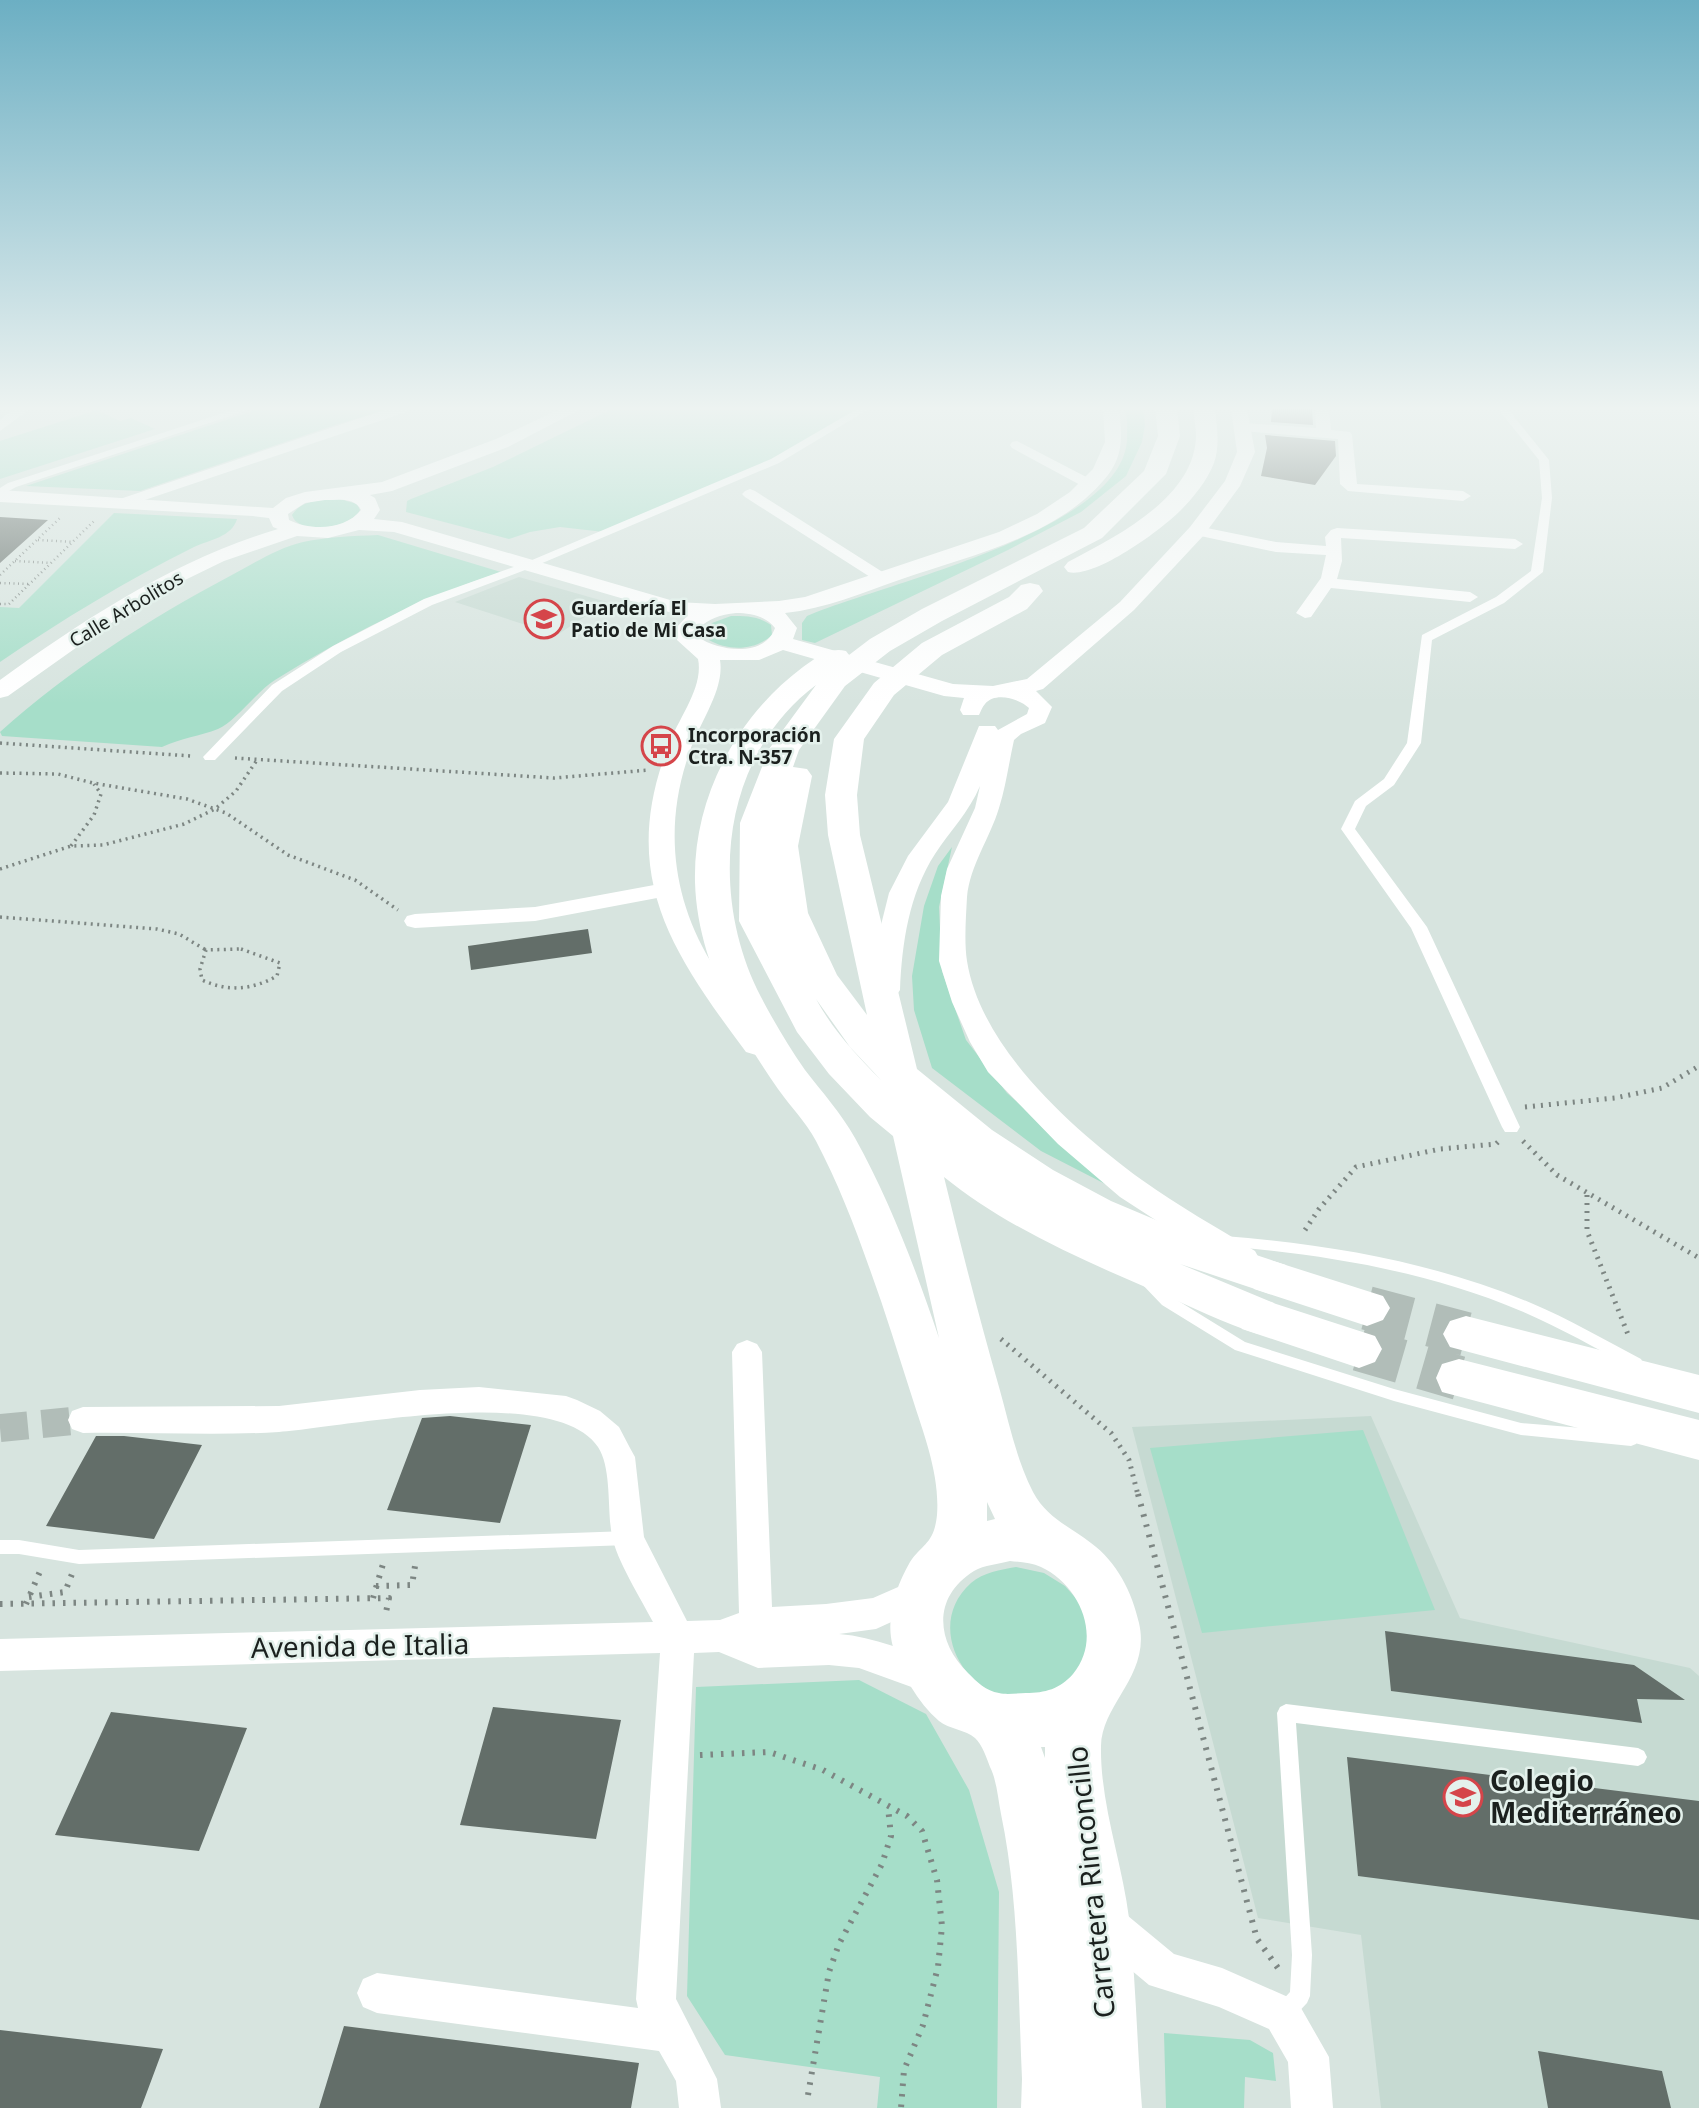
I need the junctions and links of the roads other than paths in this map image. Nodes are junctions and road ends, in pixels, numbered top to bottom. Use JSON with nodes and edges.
{"nodes":[{"id":1,"x":202,"y":507,"type":"edge"},
{"id":2,"x":298,"y":507,"type":"edge"},
{"id":3,"x":359,"y":507,"type":"edge"},
{"id":4,"x":369,"y":507,"type":"edge"},
{"id":5,"x":665,"y":507,"type":"edge"},
{"id":6,"x":771,"y":507,"type":"edge"},
{"id":7,"x":1059,"y":507,"type":"edge"},
{"id":8,"x":1119,"y":507,"type":"edge"},
{"id":9,"x":1168,"y":507,"type":"edge"},
{"id":10,"x":1215,"y":507,"type":"edge"},
{"id":11,"x":1546,"y":507,"type":"edge"},
{"id":12,"x":364,"y":513,"type":"junction"},
{"id":13,"x":1110,"y":514,"type":"junction"},
{"id":14,"x":285,"y":518,"type":"junction"},
{"id":15,"x":1197,"y":531,"type":"junction"},
{"id":16,"x":1515,"y":544,"type":"dead end"},
{"id":17,"x":1335,"y":551,"type":"junction"},
{"id":18,"x":529,"y":565,"type":"junction"},
{"id":19,"x":884,"y":578,"type":"junction"},
{"id":20,"x":1327,"y":583,"type":"junction"},
{"id":21,"x":1030,"y":592,"type":"junction"},
{"id":22,"x":1470,"y":597,"type":"dead end"},
{"id":23,"x":750,"y":608,"type":"junction"},
{"id":24,"x":1305,"y":613,"type":"dead end"},
{"id":25,"x":683,"y":616,"type":"junction"},
{"id":26,"x":779,"y":642,"type":"junction"},
{"id":27,"x":701,"y":649,"type":"junction"},
{"id":28,"x":946,"y":690,"type":"junction"},
{"id":29,"x":0,"y":691,"type":"edge"},
{"id":30,"x":996,"y":692,"type":"junction"},
{"id":31,"x":1031,"y":704,"type":"junction"},
{"id":32,"x":980,"y":717,"type":"junction"},
{"id":33,"x":210,"y":757,"type":"road end"},
{"id":34,"x":666,"y":890,"type":"junction"},
{"id":35,"x":415,"y":921,"type":"road end"},
{"id":36,"x":885,"y":1013,"type":"junction"},
{"id":37,"x":785,"y":1070,"type":"junction"},
{"id":38,"x":1511,"y":1128,"type":"road end"},
{"id":39,"x":1159,"y":1239,"type":"junction"},
{"id":40,"x":1212,"y":1241,"type":"junction"},
{"id":41,"x":1121,"y":1258,"type":"junction"},
{"id":42,"x":1270,"y":1286,"type":"junction"},
{"id":43,"x":1363,"y":1328,"type":"tunnel mouth"},
{"id":44,"x":747,"y":1352,"type":"dead end"},
{"id":45,"x":1463,"y":1356,"type":"tunnel mouth"},
{"id":46,"x":1689,"y":1415,"type":"edge"},
{"id":47,"x":83,"y":1420,"type":"tunnel mouth"},
{"id":48,"x":628,"y":1538,"type":"junction"},
{"id":49,"x":0,"y":1547,"type":"edge"},
{"id":50,"x":1055,"y":1548,"type":"junction"},
{"id":51,"x":934,"y":1575,"type":"junction"},
{"id":52,"x":756,"y":1623,"type":"junction"},
{"id":53,"x":720,"y":1636,"type":"junction"},
{"id":54,"x":678,"y":1638,"type":"junction"},
{"id":55,"x":0,"y":1655,"type":"edge"},
{"id":56,"x":933,"y":1678,"type":"junction"},
{"id":57,"x":1087,"y":1699,"type":"junction"},
{"id":58,"x":995,"y":1719,"type":"junction"},
{"id":59,"x":1638,"y":1757,"type":"dead end"},
{"id":60,"x":1098,"y":1917,"type":"junction"},
{"id":61,"x":377,"y":1993,"type":"dead end"},
{"id":62,"x":1291,"y":2006,"type":"junction"},
{"id":63,"x":668,"y":2032,"type":"junction"},
{"id":64,"x":700,"y":2108,"type":"edge"},
{"id":65,"x":1054,"y":2108,"type":"edge"},
{"id":66,"x":1109,"y":2108,"type":"edge"},
{"id":67,"x":1312,"y":2108,"type":"edge"}],
"edges":[{"from":1,"to":14,"type":"street"},
{"from":2,"to":14,"type":"street"},
{"from":3,"to":12,"type":"street"},
{"from":4,"to":12,"type":"street"},
{"from":5,"to":18,"type":"street"},
{"from":6,"to":19,"type":"street"},
{"from":7,"to":19,"type":"street"},
{"from":8,"to":13,"type":"main road"},
{"from":9,"to":21,"type":"main road"},
{"from":10,"to":15,"type":"street"},
{"from":11,"to":38,"type":"street"},
{"from":12,"to":14,"type":"street"},
{"from":12,"to":18,"type":"street"},
{"from":13,"to":37,"type":"main road"},
{"from":13,"to":41,"type":"main road"},
{"from":14,"to":29,"type":"street","name":"Calle Arbolitos"},
{"from":15,"to":17,"type":"street"},
{"from":15,"to":31,"type":"street"},
{"from":16,"to":17,"type":"street"},
{"from":17,"to":20,"type":"street"},
{"from":18,"to":25,"type":"street"},
{"from":18,"to":33,"type":"street"},
{"from":19,"to":23,"type":"street"},
{"from":20,"to":22,"type":"street"},
{"from":20,"to":24,"type":"street"},
{"from":21,"to":36,"type":"main road"},
{"from":21,"to":39,"type":"main road"},
{"from":23,"to":25,"type":"street"},
{"from":23,"to":26,"type":"street"},
{"from":25,"to":27,"type":"street"},
{"from":26,"to":27,"type":"street"},
{"from":26,"to":28,"type":"street"},
{"from":27,"to":34,"type":"street"},
{"from":28,"to":30,"type":"street"},
{"from":28,"to":32,"type":"street"},
{"from":30,"to":31,"type":"street"},
{"from":30,"to":32,"type":"street"},
{"from":31,"to":32,"type":"street"},
{"from":31,"to":40,"type":"street"},
{"from":32,"to":36,"type":"street"},
{"from":34,"to":35,"type":"street"},
{"from":34,"to":37,"type":"street"},
{"from":36,"to":50,"type":"main road"},
{"from":37,"to":51,"type":"main road"},
{"from":39,"to":40,"type":"lane"},
{"from":39,"to":42,"type":"main road"},
{"from":40,"to":42,"type":"street"},
{"from":40,"to":42,"type":"lane"},
{"from":41,"to":42,"type":"main road"},
{"from":41,"to":46,"type":"lane"},
{"from":42,"to":43,"type":"main road"},
{"from":42,"to":46,"type":"lane"},
{"from":44,"to":52,"type":"street"},
{"from":45,"to":46,"type":"main road"},
{"from":47,"to":48,"type":"street"},
{"from":48,"to":49,"type":"lane"},
{"from":48,"to":54,"type":"street"},
{"from":50,"to":51,"type":"main road","name":"Carretera Rinconcillo"},
{"from":50,"to":57,"type":"main road","name":"Carretera Rinconcillo"},
{"from":51,"to":52,"type":"street","name":"Avenida de Italia"},
{"from":51,"to":56,"type":"main road","name":"Carretera Rinconcillo"},
{"from":52,"to":53,"type":"street","name":"Avenida de Italia"},
{"from":53,"to":54,"type":"street","name":"Avenida de Italia"},
{"from":53,"to":56,"type":"street","name":"Avenida de Italia"},
{"from":54,"to":55,"type":"street","name":"Avenida de Italia"},
{"from":54,"to":63,"type":"street"},
{"from":56,"to":58,"type":"main road","name":"Carretera Rinconcillo"},
{"from":57,"to":58,"type":"main road","name":"Carretera Rinconcillo"},
{"from":57,"to":60,"type":"main road","name":"Carretera Rinconcillo"},
{"from":58,"to":65,"type":"main road","name":"Carretera Rinconcillo"},
{"from":59,"to":62,"type":"lane"},
{"from":60,"to":62,"type":"street"},
{"from":60,"to":66,"type":"main road","name":"Carretera Rinconcillo"},
{"from":61,"to":63,"type":"street"},
{"from":62,"to":67,"type":"street"},
{"from":63,"to":64,"type":"street"}]}
